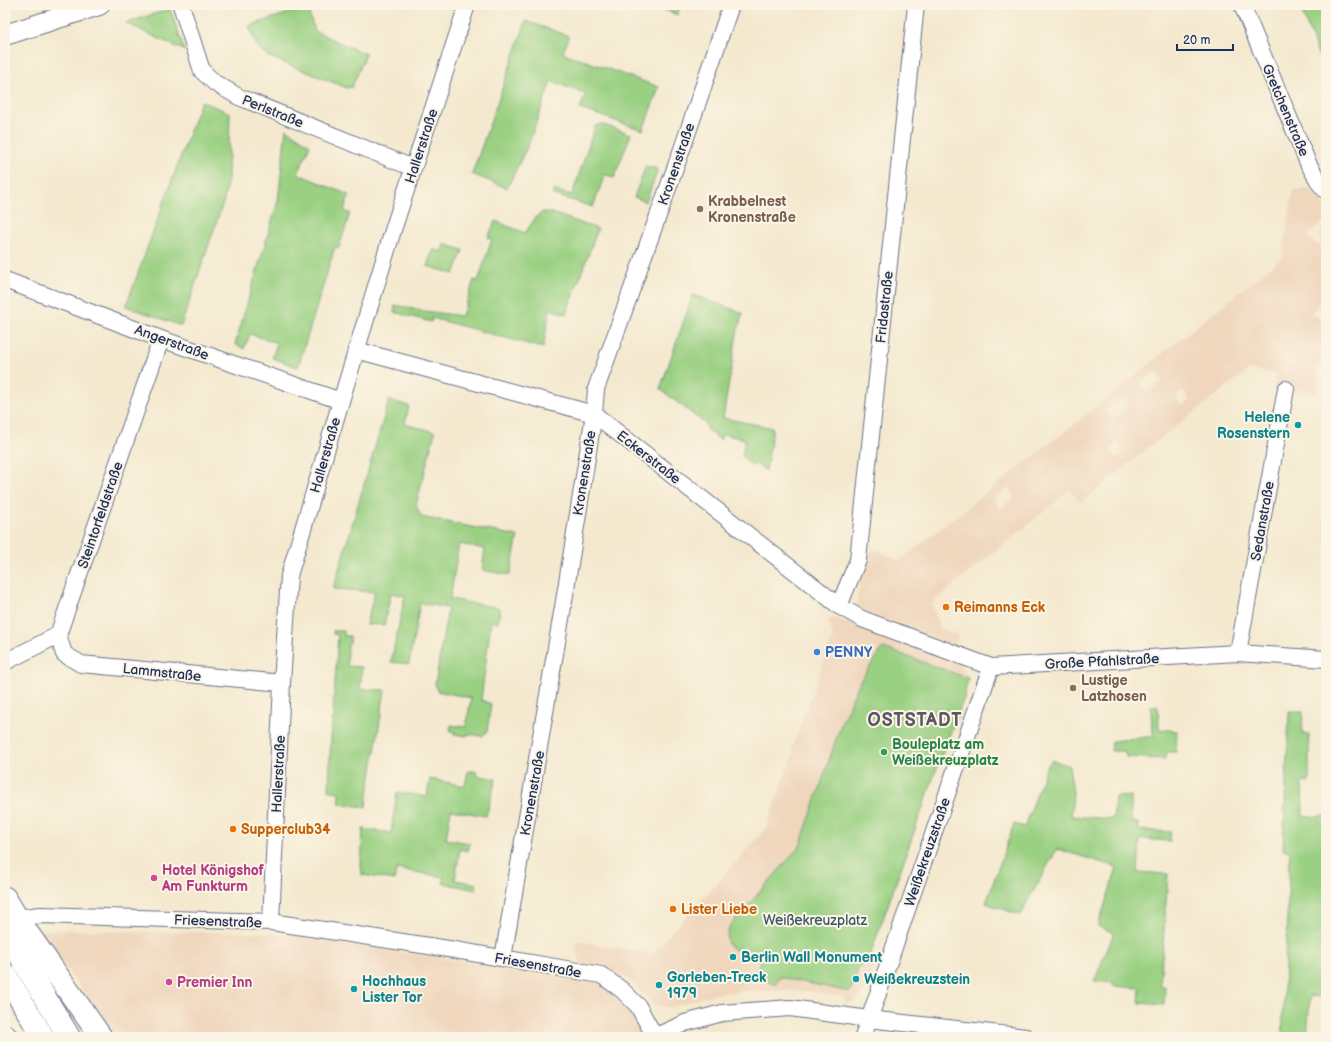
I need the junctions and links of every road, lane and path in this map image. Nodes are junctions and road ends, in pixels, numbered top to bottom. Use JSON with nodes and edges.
{"nodes":[{"id":1,"x":99,"y":5,"type":"edge"},
{"id":2,"x":181,"y":5,"type":"edge"},
{"id":3,"x":467,"y":5,"type":"edge"},
{"id":4,"x":731,"y":5,"type":"edge"},
{"id":5,"x":916,"y":5,"type":"edge"},
{"id":6,"x":1242,"y":5,"type":"edge"},
{"id":7,"x":5,"y":35,"type":"edge"},
{"id":8,"x":413,"y":168,"type":"junction"},
{"id":9,"x":1326,"y":191,"type":"edge"},
{"id":10,"x":5,"y":280,"type":"edge"},
{"id":11,"x":161,"y":339,"type":"junction"},
{"id":12,"x":356,"y":350,"type":"junction"},
{"id":13,"x":1286,"y":389,"type":"dead end"},
{"id":14,"x":341,"y":400,"type":"junction"},
{"id":15,"x":594,"y":414,"type":"junction"},
{"id":16,"x":839,"y":606,"type":"junction"},
{"id":17,"x":885,"y":628,"type":"joint"},
{"id":18,"x":58,"y":635,"type":"junction"},
{"id":19,"x":1238,"y":653,"type":"junction"},
{"id":20,"x":1326,"y":659,"type":"edge"},
{"id":21,"x":5,"y":662,"type":"edge"},
{"id":22,"x":991,"y":667,"type":"junction"},
{"id":23,"x":282,"y":683,"type":"junction"},
{"id":24,"x":5,"y":898,"type":"edge"},
{"id":25,"x":271,"y":922,"type":"junction"},
{"id":26,"x":11,"y":924,"type":"edge"},
{"id":27,"x":503,"y":958,"type":"junction"},
{"id":28,"x":5,"y":974,"type":"edge"},
{"id":29,"x":869,"y":1019,"type":"junction"},
{"id":30,"x":43,"y":1037,"type":"edge"},
{"id":31,"x":69,"y":1037,"type":"edge"},
{"id":32,"x":101,"y":1037,"type":"edge"},
{"id":33,"x":654,"y":1037,"type":"edge"},
{"id":34,"x":863,"y":1037,"type":"edge"},
{"id":35,"x":1026,"y":1037,"type":"edge"}],
"edges":[{"from":1,"to":7,"type":"street"},
{"from":2,"to":8,"type":"street","name":"Perlstraße"},
{"from":3,"to":8,"type":"street","name":"Hallerstraße"},
{"from":4,"to":15,"type":"street","name":"Kronenstraße"},
{"from":5,"to":16,"type":"street","name":"Fridastraße"},
{"from":6,"to":9,"type":"street","name":"Gretchenstraße"},
{"from":8,"to":12,"type":"street","name":"Hallerstraße"},
{"from":10,"to":11,"type":"street","name":"Angerstraße"},
{"from":11,"to":14,"type":"street","name":"Angerstraße"},
{"from":11,"to":18,"type":"street","name":"Steintorfeldstraße"},
{"from":12,"to":14,"type":"street","name":"Hallerstraße"},
{"from":12,"to":15,"type":"street","name":"Eckerstraße"},
{"from":13,"to":19,"type":"street","name":"Sedanstraße"},
{"from":14,"to":23,"type":"street","name":"Hallerstraße"},
{"from":15,"to":16,"type":"street","name":"Eckerstraße"},
{"from":15,"to":27,"type":"street","name":"Kronenstraße"},
{"from":16,"to":17,"type":"street","name":"Eckerstraße"},
{"from":17,"to":22,"type":"street","name":"Große Pfahlstraße"},
{"from":18,"to":21,"type":"street"},
{"from":18,"to":23,"type":"street","name":"Lammstraße"},
{"from":19,"to":20,"type":"street","name":"Große Pfahlstraße"},
{"from":19,"to":22,"type":"street","name":"Große Pfahlstraße"},
{"from":22,"to":29,"type":"street","name":"Weißekreuzstraße"},
{"from":23,"to":25,"type":"street","name":"Hallerstraße"},
{"from":24,"to":26,"type":"main road"},
{"from":25,"to":26,"type":"street","name":"Friesenstraße"},
{"from":25,"to":27,"type":"street","name":"Friesenstraße"},
{"from":26,"to":31,"type":"main road"},
{"from":26,"to":32,"type":"main road"},
{"from":27,"to":33,"type":"street","name":"Friesenstraße"},
{"from":28,"to":30,"type":"main road"},
{"from":29,"to":33,"type":"street","name":"Friesenstraße"},
{"from":29,"to":34,"type":"street","name":"Weißekreuzstraße"},
{"from":29,"to":35,"type":"street","name":"Friesenstraße"}]}
